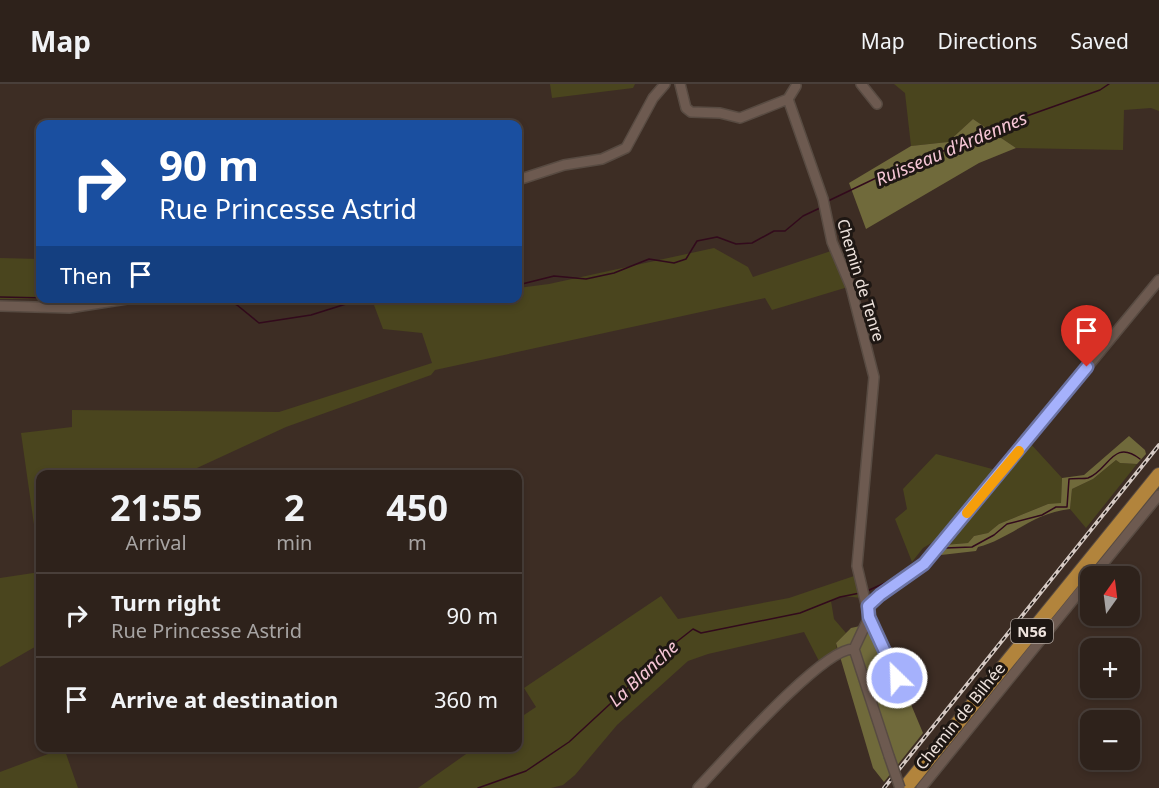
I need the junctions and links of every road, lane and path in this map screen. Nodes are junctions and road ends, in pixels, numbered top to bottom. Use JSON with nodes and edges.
{"nodes":[{"id":1,"x":665,"y":84,"type":"edge"},
{"id":2,"x":680,"y":84,"type":"edge"},
{"id":3,"x":861,"y":84,"type":"edge"},
{"id":4,"x":798,"y":85,"type":"edge"},
{"id":5,"x":788,"y":99,"type":"junction"},
{"id":6,"x":877,"y":104,"type":"dead end"},
{"id":7,"x":522,"y":179,"type":"edge"},
{"id":8,"x":1159,"y":280,"type":"edge"},
{"id":9,"x":101,"y":303,"type":"edge"},
{"id":10,"x":0,"y":306,"type":"edge"},
{"id":11,"x":1159,"y":475,"type":"edge"},
{"id":12,"x":1159,"y":495,"type":"edge"},
{"id":13,"x":1102,"y":566,"type":"edge"},
{"id":14,"x":1080,"y":593,"type":"edge"},
{"id":15,"x":868,"y":606,"type":"junction"},
{"id":16,"x":869,"y":617,"type":"junction"},
{"id":17,"x":854,"y":648,"type":"junction"},
{"id":18,"x":897,"y":678,"type":"dead end"},
{"id":19,"x":931,"y":783,"type":"edge"},
{"id":20,"x":698,"y":788,"type":"edge"},
{"id":21,"x":900,"y":788,"type":"edge"},
{"id":22,"x":905,"y":788,"type":"edge"},
{"id":23,"x":921,"y":788,"type":"edge"}],
"edges":[{"from":1,"to":7,"type":"street"},
{"from":2,"to":5,"type":"street"},
{"from":3,"to":6,"type":"street"},
{"from":4,"to":5,"type":"street"},
{"from":5,"to":15,"type":"street","name":"Chemin de Tenre"},
{"from":8,"to":15,"type":"street"},
{"from":9,"to":10,"type":"street"},
{"from":11,"to":22,"type":"highway","number":"N56"},
{"from":12,"to":13,"type":"street","name":"Chemin de Bilhée"},
{"from":14,"to":19,"type":"street","name":"Chemin de Bilhée"},
{"from":15,"to":16,"type":"street","name":"Chemin de Tenre"},
{"from":16,"to":17,"type":"street"},
{"from":16,"to":18,"type":"street","name":"Chemin de Tenre"},
{"from":17,"to":20,"type":"street"},
{"from":17,"to":21,"type":"street","bridge":true},
{"from":19,"to":23,"type":"street","name":"Chemin de Bilhée"}]}
